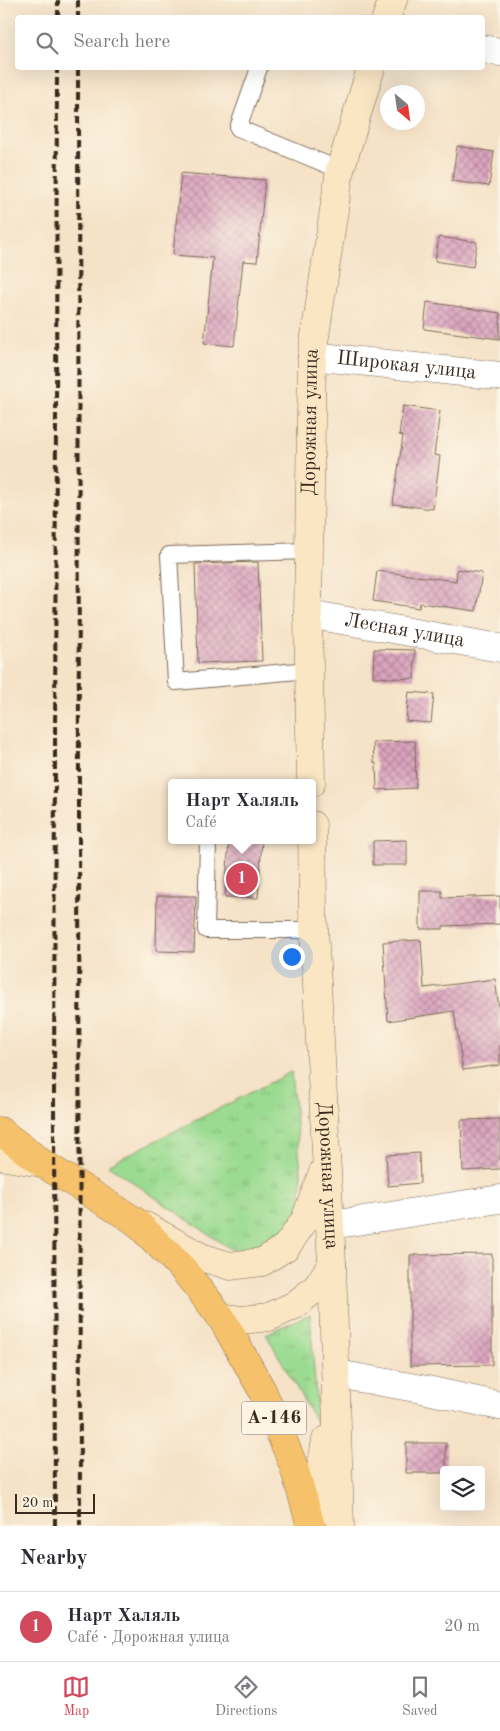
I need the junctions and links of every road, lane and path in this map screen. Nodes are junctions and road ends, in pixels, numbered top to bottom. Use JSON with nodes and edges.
{"nodes":[{"id":1,"x":393,"y":0,"type":"edge"},
{"id":2,"x":387,"y":15,"type":"edge"},
{"id":3,"x":485,"y":49,"type":"edge"},
{"id":4,"x":500,"y":52,"type":"edge"},
{"id":5,"x":258,"y":70,"type":"edge"},
{"id":6,"x":366,"y":70,"type":"edge"},
{"id":7,"x":340,"y":170,"type":"junction"},
{"id":8,"x":312,"y":356,"type":"junction"},
{"id":9,"x":500,"y":376,"type":"edge"},
{"id":10,"x":310,"y":551,"type":"junction"},
{"id":11,"x":308,"y":614,"type":"junction"},
{"id":12,"x":500,"y":648,"type":"edge"},
{"id":13,"x":309,"y":670,"type":"junction"},
{"id":14,"x":311,"y":779,"type":"edge"},
{"id":15,"x":208,"y":844,"type":"edge"},
{"id":16,"x":313,"y":844,"type":"edge"},
{"id":17,"x":315,"y":930,"type":"junction"},
{"id":18,"x":0,"y":1131,"type":"edge"},
{"id":19,"x":0,"y":1156,"type":"edge"},
{"id":20,"x":327,"y":1162,"type":"junction"},
{"id":21,"x":42,"y":1163,"type":"junction"},
{"id":22,"x":500,"y":1199,"type":"edge"},
{"id":23,"x":135,"y":1221,"type":"junction"},
{"id":24,"x":331,"y":1226,"type":"junction"},
{"id":25,"x":332,"y":1264,"type":"junction"},
{"id":26,"x":221,"y":1317,"type":"junction"},
{"id":27,"x":337,"y":1374,"type":"junction"},
{"id":28,"x":500,"y":1406,"type":"edge"},
{"id":29,"x":311,"y":1526,"type":"edge"},
{"id":30,"x":340,"y":1526,"type":"edge"}],
"edges":[{"from":1,"to":2,"type":"main road"},
{"from":3,"to":4,"type":"street"},
{"from":5,"to":7,"type":"lane"},
{"from":6,"to":7,"type":"main road","name":"Дорожная улица"},
{"from":7,"to":8,"type":"main road","name":"Дорожная улица"},
{"from":8,"to":9,"type":"street","name":"Широкая улица"},
{"from":8,"to":10,"type":"main road","name":"Дорожная улица"},
{"from":10,"to":11,"type":"main road","name":"Дорожная улица"},
{"from":10,"to":13,"type":"lane"},
{"from":11,"to":12,"type":"street","name":"Лесная улица"},
{"from":11,"to":13,"type":"main road","name":"Дорожная улица"},
{"from":13,"to":14,"type":"main road","name":"Дорожная улица"},
{"from":15,"to":17,"type":"lane"},
{"from":16,"to":17,"type":"main road","name":"Дорожная улица"},
{"from":17,"to":20,"type":"main road","name":"Дорожная улица"},
{"from":18,"to":21,"type":"main road","number":"А-146"},
{"from":19,"to":21,"type":"main road"},
{"from":20,"to":23,"type":"main road"},
{"from":20,"to":24,"type":"main road","name":"Дорожная улица"},
{"from":21,"to":23,"type":"main road","number":"А-146"},
{"from":22,"to":24,"type":"street"},
{"from":23,"to":26,"type":"main road","number":"А-146"},
{"from":24,"to":25,"type":"main road","name":"Дорожная улица"},
{"from":25,"to":26,"type":"main road"},
{"from":25,"to":27,"type":"main road","name":"Дорожная улица"},
{"from":26,"to":29,"type":"main road","number":"А-146"},
{"from":27,"to":28,"type":"street"},
{"from":27,"to":29,"type":"main road"},
{"from":27,"to":30,"type":"main road","name":"Дорожная улица"}]}
